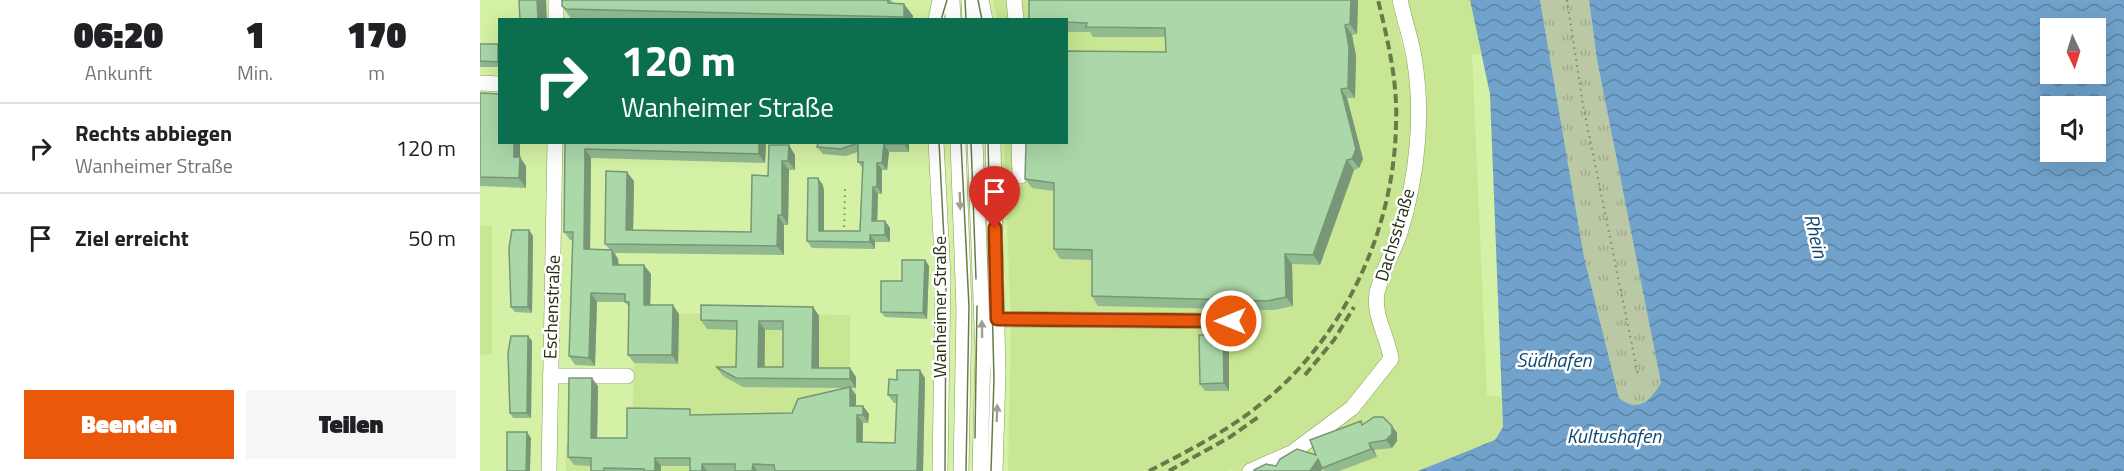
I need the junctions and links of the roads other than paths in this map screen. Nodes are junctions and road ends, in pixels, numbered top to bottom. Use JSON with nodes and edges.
{"nodes":[{"id":1,"x":556,"y":0,"type":"edge"},
{"id":2,"x":940,"y":0,"type":"edge"},
{"id":3,"x":952,"y":0,"type":"edge"},
{"id":4,"x":969,"y":0,"type":"edge"},
{"id":5,"x":981,"y":0,"type":"edge"},
{"id":6,"x":1014,"y":0,"type":"edge"},
{"id":7,"x":1400,"y":0,"type":"edge"},
{"id":8,"x":556,"y":18,"type":"edge"},
{"id":9,"x":936,"y":18,"type":"edge"},
{"id":10,"x":953,"y":18,"type":"edge"},
{"id":11,"x":970,"y":18,"type":"edge"},
{"id":12,"x":985,"y":18,"type":"edge"},
{"id":13,"x":1016,"y":18,"type":"edge"},
{"id":14,"x":480,"y":83,"type":"edge"},
{"id":15,"x":498,"y":84,"type":"edge"},
{"id":16,"x":555,"y":144,"type":"edge"},
{"id":17,"x":936,"y":144,"type":"edge"},
{"id":18,"x":958,"y":144,"type":"edge"},
{"id":19,"x":975,"y":144,"type":"edge"},
{"id":20,"x":993,"y":144,"type":"edge"},
{"id":21,"x":1019,"y":144,"type":"edge"},
{"id":22,"x":1020,"y":176,"type":"dead end"},
{"id":23,"x":997,"y":319,"type":"junction"},
{"id":24,"x":1231,"y":321,"type":"dead end"},
{"id":25,"x":550,"y":375,"type":"junction"},
{"id":26,"x":627,"y":376,"type":"dead end"},
{"id":27,"x":549,"y":471,"type":"edge"},
{"id":28,"x":940,"y":471,"type":"edge"},
{"id":29,"x":961,"y":471,"type":"edge"},
{"id":30,"x":980,"y":471,"type":"edge"},
{"id":31,"x":995,"y":471,"type":"edge"},
{"id":32,"x":1250,"y":471,"type":"edge"}],
"edges":[{"from":1,"to":8,"type":"street"},
{"from":2,"to":9,"type":"street"},
{"from":3,"to":10,"type":"street"},
{"from":4,"to":11,"type":"street"},
{"from":5,"to":12,"type":"street"},
{"from":6,"to":13,"type":"street"},
{"from":7,"to":32,"type":"street","name":"Dachsstraße"},
{"from":14,"to":15,"type":"street"},
{"from":16,"to":25,"type":"street","name":"Eschenstraße"},
{"from":17,"to":28,"type":"street","name":"Wanheimer Straße"},
{"from":18,"to":29,"type":"street","name":"Wanheimer Straße","one_way":true},
{"from":30,"to":19,"type":"street","one_way":true},
{"from":20,"to":23,"type":"street"},
{"from":21,"to":22,"type":"street"},
{"from":23,"to":24,"type":"street"},
{"from":31,"to":23,"type":"street","one_way":true},
{"from":25,"to":26,"type":"street"},
{"from":25,"to":27,"type":"street","name":"Eschenstraße"}]}
